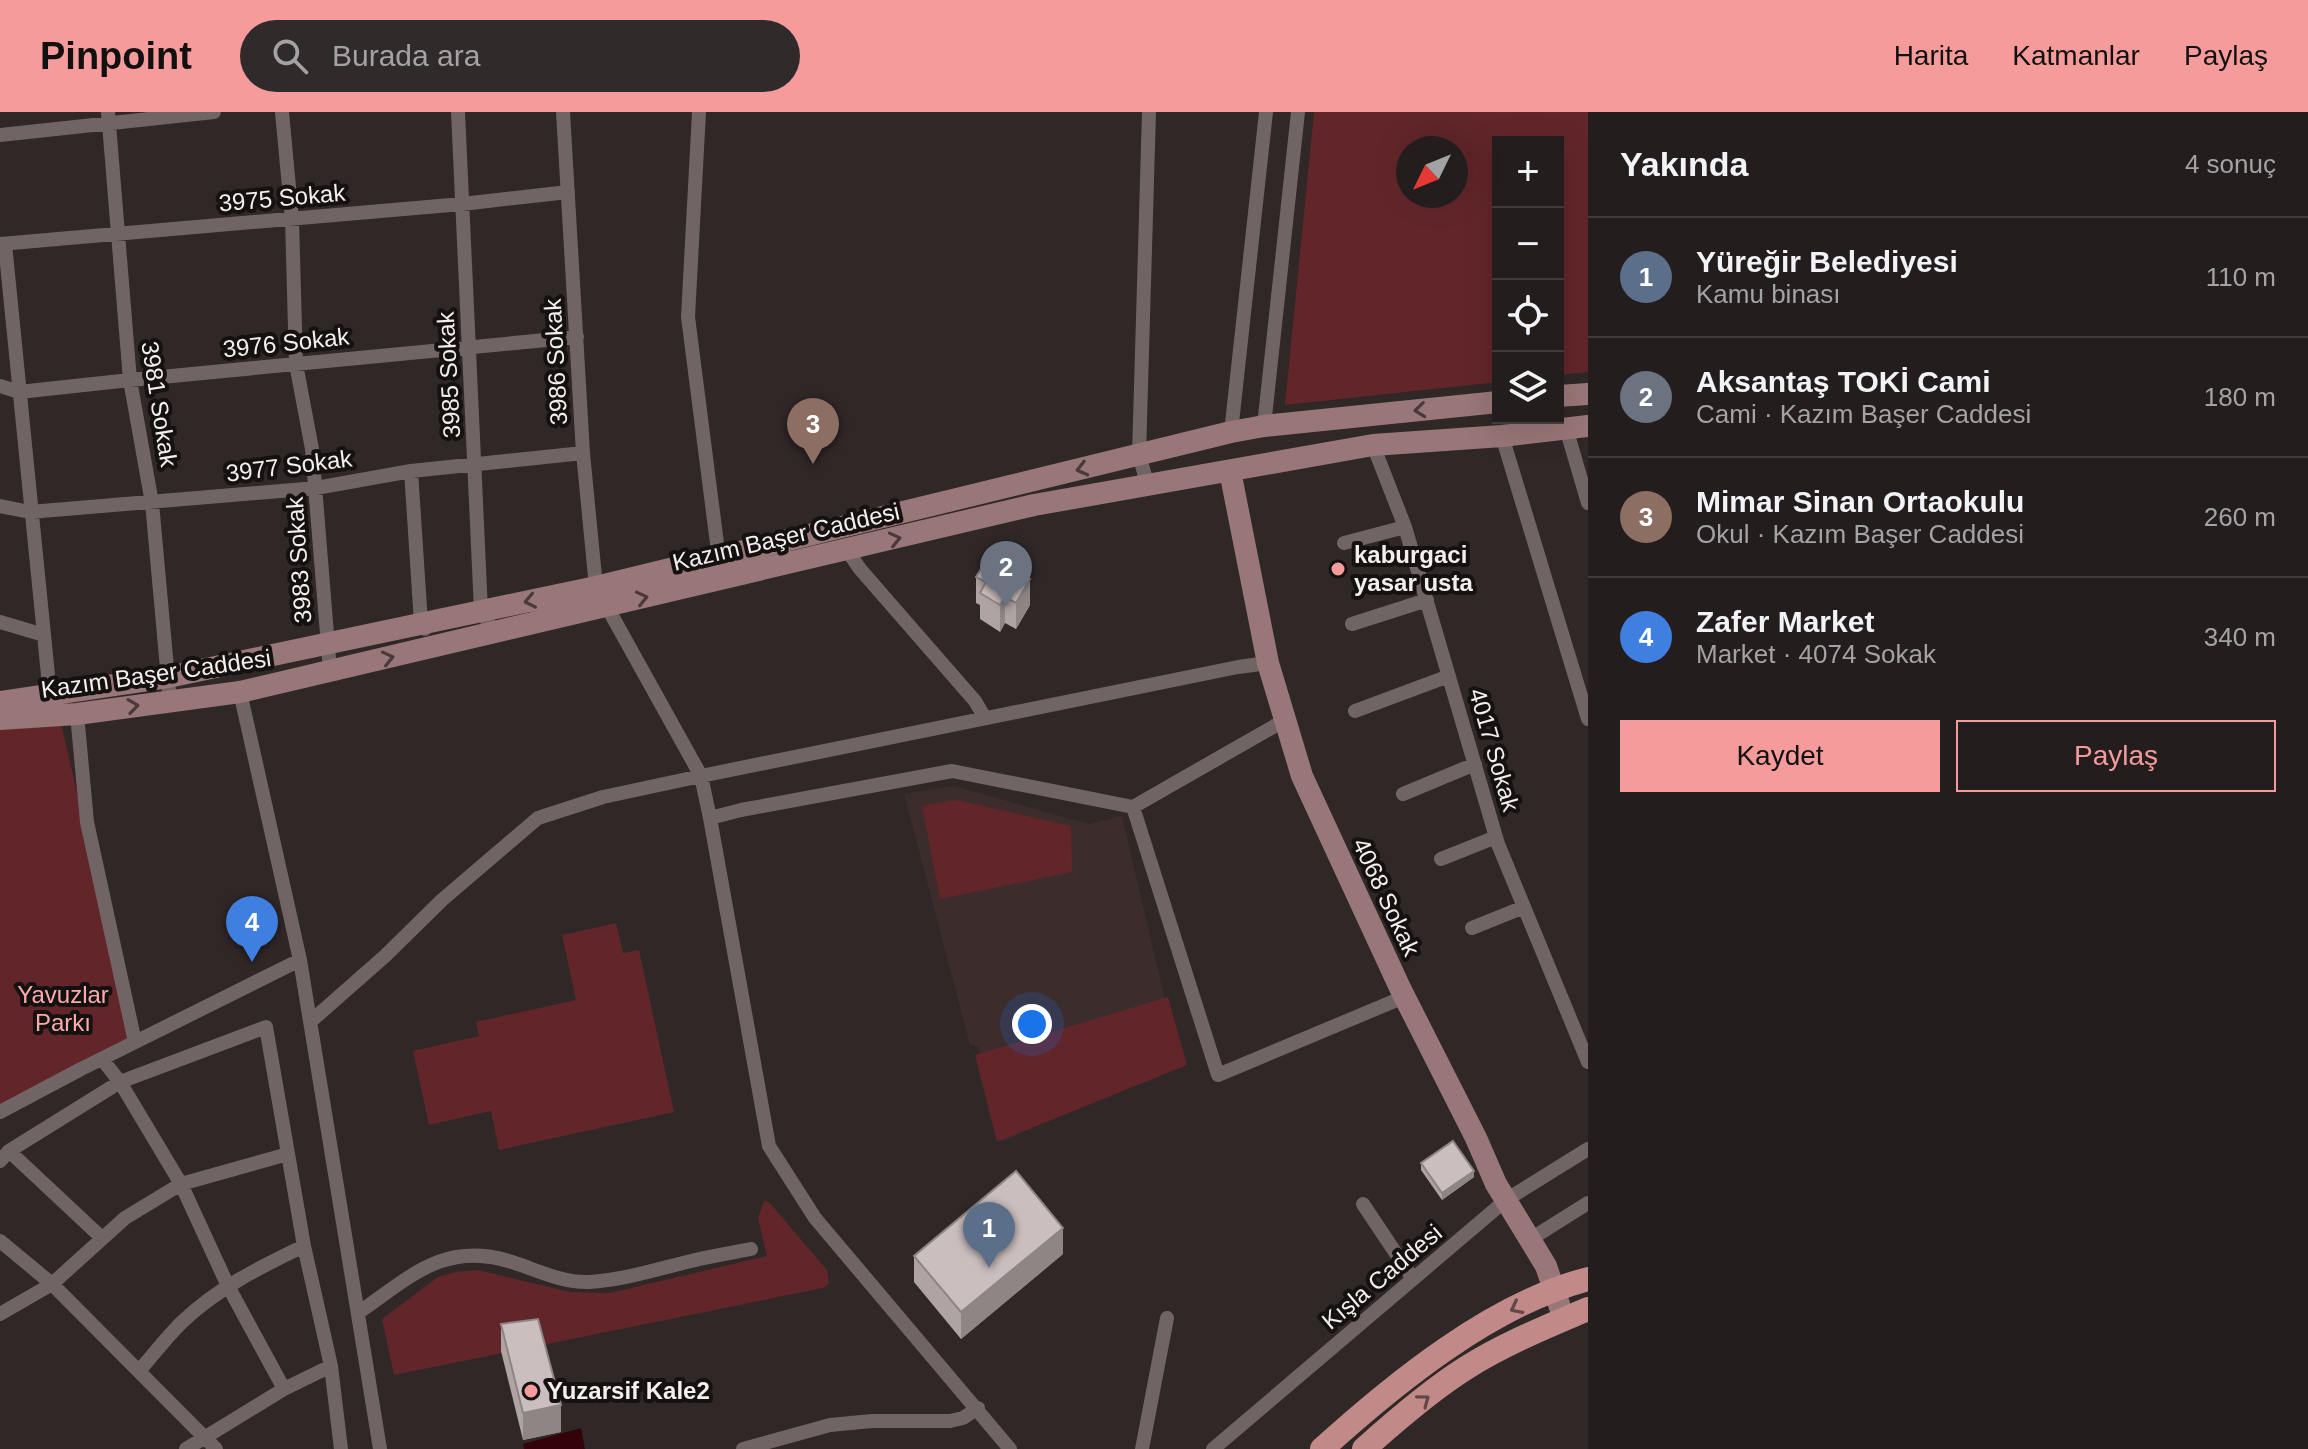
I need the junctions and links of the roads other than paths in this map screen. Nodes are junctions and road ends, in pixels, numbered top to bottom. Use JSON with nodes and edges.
{"nodes":[{"id":1,"x":214,"y":112,"type":"edge"},
{"id":2,"x":282,"y":112,"type":"edge"},
{"id":3,"x":458,"y":112,"type":"edge"},
{"id":4,"x":563,"y":112,"type":"edge"},
{"id":5,"x":699,"y":112,"type":"edge"},
{"id":6,"x":1149,"y":112,"type":"edge"},
{"id":7,"x":1266,"y":112,"type":"edge"},
{"id":8,"x":1298,"y":112,"type":"edge"},
{"id":9,"x":108,"y":118,"type":"edge"},
{"id":10,"x":0,"y":135,"type":"edge"},
{"id":11,"x":568,"y":192,"type":"junction"},
{"id":12,"x":462,"y":204,"type":"junction"},
{"id":13,"x":292,"y":219,"type":"junction"},
{"id":14,"x":117,"y":235,"type":"junction"},
{"id":15,"x":2,"y":244,"type":"edge"},
{"id":16,"x":577,"y":337,"type":"junction"},
{"id":17,"x":469,"y":347,"type":"junction"},
{"id":18,"x":296,"y":364,"type":"junction"},
{"id":19,"x":130,"y":380,"type":"junction"},
{"id":20,"x":0,"y":386,"type":"edge"},
{"id":21,"x":19,"y":392,"type":"junction"},
{"id":22,"x":1588,"y":394,"type":"edge"},
{"id":23,"x":1564,"y":396,"type":"edge"},
{"id":24,"x":1492,"y":403,"type":"edge"},
{"id":25,"x":1264,"y":426,"type":"junction"},
{"id":26,"x":1577,"y":427,"type":"edge"},
{"id":27,"x":1231,"y":432,"type":"junction"},
{"id":28,"x":1502,"y":436,"type":"junction"},
{"id":29,"x":1373,"y":445,"type":"junction"},
{"id":30,"x":583,"y":453,"type":"junction"},
{"id":31,"x":1139,"y":455,"type":"junction"},
{"id":32,"x":476,"y":464,"type":"junction"},
{"id":33,"x":411,"y":471,"type":"junction"},
{"id":34,"x":1230,"y":471,"type":"junction"},
{"id":35,"x":1148,"y":486,"type":"junction"},
{"id":36,"x":316,"y":488,"type":"junction"},
{"id":37,"x":152,"y":503,"type":"junction"},
{"id":38,"x":1588,"y":503,"type":"edge"},
{"id":39,"x":0,"y":506,"type":"edge"},
{"id":40,"x":30,"y":512,"type":"junction"},
{"id":41,"x":1405,"y":527,"type":"junction"},
{"id":42,"x":1344,"y":543,"type":"dead end"},
{"id":43,"x":847,"y":550,"type":"junction"},
{"id":44,"x":719,"y":559,"type":"junction"},
{"id":45,"x":601,"y":597,"type":"junction"},
{"id":46,"x":1427,"y":600,"type":"junction"},
{"id":47,"x":481,"y":611,"type":"junction"},
{"id":48,"x":0,"y":622,"type":"edge"},
{"id":49,"x":421,"y":623,"type":"junction"},
{"id":50,"x":1352,"y":624,"type":"dead end"},
{"id":51,"x":495,"y":633,"type":"junction"},
{"id":52,"x":44,"y":635,"type":"junction"},
{"id":53,"x":327,"y":644,"type":"junction"},
{"id":54,"x":437,"y":646,"type":"junction"},
{"id":55,"x":1268,"y":663,"type":"junction"},
{"id":56,"x":330,"y":671,"type":"junction"},
{"id":57,"x":1449,"y":676,"type":"junction"},
{"id":58,"x":168,"y":677,"type":"junction"},
{"id":59,"x":240,"y":692,"type":"junction"},
{"id":60,"x":50,"y":695,"type":"junction"},
{"id":61,"x":170,"y":701,"type":"junction"},
{"id":62,"x":0,"y":702,"type":"edge"},
{"id":63,"x":1355,"y":711,"type":"dead end"},
{"id":64,"x":77,"y":714,"type":"junction"},
{"id":65,"x":985,"y":718,"type":"junction"},
{"id":66,"x":0,"y":719,"type":"edge"},
{"id":67,"x":1588,"y":719,"type":"edge"},
{"id":68,"x":1285,"y":720,"type":"junction"},
{"id":69,"x":1475,"y":764,"type":"junction"},
{"id":70,"x":701,"y":776,"type":"junction"},
{"id":71,"x":1403,"y":794,"type":"dead end"},
{"id":72,"x":1133,"y":807,"type":"junction"},
{"id":73,"x":710,"y":818,"type":"junction"},
{"id":74,"x":1496,"y":837,"type":"junction"},
{"id":75,"x":1441,"y":859,"type":"dead end"},
{"id":76,"x":1524,"y":907,"type":"junction"},
{"id":77,"x":1472,"y":928,"type":"dead end"},
{"id":78,"x":300,"y":960,"type":"junction"},
{"id":79,"x":1404,"y":997,"type":"junction"},
{"id":80,"x":310,"y":1022,"type":"junction"},
{"id":81,"x":135,"y":1042,"type":"junction"},
{"id":82,"x":102,"y":1059,"type":"junction"},
{"id":83,"x":1588,"y":1062,"type":"edge"},
{"id":84,"x":120,"y":1082,"type":"junction"},
{"id":85,"x":0,"y":1112,"type":"edge"},
{"id":86,"x":1588,"y":1149,"type":"edge"},
{"id":87,"x":288,"y":1154,"type":"junction"},
{"id":88,"x":4,"y":1156,"type":"edge"},
{"id":89,"x":181,"y":1184,"type":"junction"},
{"id":90,"x":1506,"y":1200,"type":"junction"},
{"id":91,"x":1588,"y":1203,"type":"edge"},
{"id":92,"x":1363,"y":1204,"type":"dead end"},
{"id":93,"x":102,"y":1238,"type":"junction"},
{"id":94,"x":1529,"y":1240,"type":"junction"},
{"id":95,"x":0,"y":1241,"type":"edge"},
{"id":96,"x":304,"y":1246,"type":"junction"},
{"id":97,"x":751,"y":1249,"type":"dead end"},
{"id":98,"x":1413,"y":1279,"type":"junction"},
{"id":99,"x":1588,"y":1279,"type":"edge"},
{"id":100,"x":52,"y":1284,"type":"junction"},
{"id":101,"x":228,"y":1286,"type":"junction"},
{"id":102,"x":1555,"y":1290,"type":"junction"},
{"id":103,"x":1588,"y":1309,"type":"edge"},
{"id":104,"x":358,"y":1313,"type":"junction"},
{"id":105,"x":0,"y":1314,"type":"edge"},
{"id":106,"x":1167,"y":1318,"type":"dead end"},
{"id":107,"x":1564,"y":1319,"type":"junction"},
{"id":108,"x":331,"y":1366,"type":"junction"},
{"id":109,"x":139,"y":1371,"type":"junction"},
{"id":110,"x":284,"y":1389,"type":"junction"},
{"id":111,"x":978,"y":1408,"type":"junction"},
{"id":112,"x":210,"y":1444,"type":"edge"},
{"id":113,"x":186,"y":1449,"type":"edge"},
{"id":114,"x":341,"y":1449,"type":"edge"},
{"id":115,"x":380,"y":1449,"type":"edge"},
{"id":116,"x":743,"y":1449,"type":"edge"},
{"id":117,"x":1010,"y":1449,"type":"edge"},
{"id":118,"x":1142,"y":1449,"type":"edge"},
{"id":119,"x":1213,"y":1449,"type":"edge"},
{"id":120,"x":1322,"y":1449,"type":"edge"},
{"id":121,"x":1364,"y":1449,"type":"edge"}],
"edges":[{"from":1,"to":9,"type":"street"},
{"from":2,"to":13,"type":"street","name":"3983 Sokak"},
{"from":3,"to":12,"type":"street","name":"3985 Sokak"},
{"from":4,"to":11,"type":"street","name":"3986 Sokak"},
{"from":5,"to":44,"type":"street"},
{"from":6,"to":31,"type":"street"},
{"from":7,"to":27,"type":"street"},
{"from":8,"to":25,"type":"street"},
{"from":9,"to":10,"type":"street"},
{"from":9,"to":14,"type":"street","name":"3981 Sokak"},
{"from":11,"to":12,"type":"street","name":"3975 Sokak"},
{"from":11,"to":16,"type":"street","name":"3986 Sokak"},
{"from":12,"to":13,"type":"street","name":"3975 Sokak"},
{"from":12,"to":17,"type":"street","name":"3985 Sokak"},
{"from":13,"to":14,"type":"street","name":"3975 Sokak"},
{"from":13,"to":18,"type":"street","name":"3983 Sokak"},
{"from":14,"to":15,"type":"street","name":"3975 Sokak"},
{"from":14,"to":19,"type":"street","name":"3981 Sokak"},
{"from":15,"to":21,"type":"street"},
{"from":16,"to":17,"type":"street","name":"3976 Sokak"},
{"from":16,"to":30,"type":"street","name":"3986 Sokak"},
{"from":17,"to":18,"type":"street","name":"3976 Sokak"},
{"from":17,"to":32,"type":"street","name":"3985 Sokak"},
{"from":18,"to":19,"type":"street","name":"3976 Sokak"},
{"from":18,"to":36,"type":"street","name":"3983 Sokak"},
{"from":19,"to":21,"type":"street","name":"3976 Sokak"},
{"from":19,"to":37,"type":"street","name":"3981 Sokak"},
{"from":20,"to":21,"type":"street","name":"3976 Sokak"},
{"from":21,"to":40,"type":"street"},
{"from":22,"to":23,"type":"main road"},
{"from":24,"to":25,"type":"main road","name":"Kazım Başer Caddesi","one_way":true},
{"from":25,"to":27,"type":"main road","name":"Kazım Başer Caddesi"},
{"from":26,"to":28,"type":"main road","name":"Kazım Başer Caddesi"},
{"from":26,"to":38,"type":"street"},
{"from":27,"to":31,"type":"main road","name":"Kazım Başer Caddesi"},
{"from":28,"to":29,"type":"main road","name":"Kazım Başer Caddesi"},
{"from":28,"to":67,"type":"street"},
{"from":29,"to":34,"type":"main road","name":"Kazım Başer Caddesi"},
{"from":29,"to":41,"type":"street","name":"4017 Sokak"},
{"from":30,"to":32,"type":"street","name":"3977 Sokak"},
{"from":30,"to":45,"type":"street","name":"3986 Sokak"},
{"from":31,"to":35,"type":"street"},
{"from":31,"to":44,"type":"main road","name":"Kazım Başer Caddesi","one_way":true},
{"from":32,"to":33,"type":"street","name":"3977 Sokak"},
{"from":32,"to":47,"type":"street","name":"3985 Sokak"},
{"from":33,"to":36,"type":"street","name":"3977 Sokak"},
{"from":33,"to":49,"type":"street"},
{"from":34,"to":35,"type":"main road","name":"Kazım Başer Caddesi"},
{"from":34,"to":55,"type":"main road","name":"4068 Sokak"},
{"from":43,"to":35,"type":"main road","name":"Kazım Başer Caddesi","one_way":true},
{"from":36,"to":37,"type":"street","name":"3977 Sokak"},
{"from":36,"to":53,"type":"street","name":"3983 Sokak"},
{"from":37,"to":40,"type":"street","name":"3977 Sokak"},
{"from":37,"to":58,"type":"street","name":"3981 Sokak"},
{"from":39,"to":40,"type":"street","name":"3977 Sokak"},
{"from":40,"to":52,"type":"street"},
{"from":41,"to":42,"type":"street"},
{"from":41,"to":46,"type":"street","name":"4017 Sokak"},
{"from":45,"to":43,"type":"main road","name":"Kazım Başer Caddesi","one_way":true},
{"from":43,"to":65,"type":"street"},
{"from":44,"to":45,"type":"main road","name":"Kazım Başer Caddesi"},
{"from":45,"to":47,"type":"main road","name":"Kazım Başer Caddesi","one_way":true},
{"from":45,"to":51,"type":"main road","name":"Kazım Başer Caddesi"},
{"from":45,"to":70,"type":"street"},
{"from":46,"to":50,"type":"street"},
{"from":46,"to":57,"type":"street","name":"4017 Sokak"},
{"from":47,"to":49,"type":"main road","name":"Kazım Başer Caddesi"},
{"from":47,"to":51,"type":"street"},
{"from":48,"to":52,"type":"street"},
{"from":49,"to":53,"type":"main road","name":"Kazım Başer Caddesi"},
{"from":49,"to":54,"type":"street"},
{"from":51,"to":54,"type":"main road","name":"Kazım Başer Caddesi"},
{"from":52,"to":60,"type":"street"},
{"from":53,"to":56,"type":"street","name":"3983 Sokak"},
{"from":53,"to":58,"type":"main road","name":"Kazım Başer Caddesi"},
{"from":56,"to":54,"type":"main road","name":"Kazım Başer Caddesi","one_way":true},
{"from":55,"to":65,"type":"street"},
{"from":55,"to":68,"type":"main road","name":"4068 Sokak"},
{"from":56,"to":59,"type":"main road","name":"Kazım Başer Caddesi"},
{"from":57,"to":63,"type":"street"},
{"from":57,"to":69,"type":"street","name":"4017 Sokak"},
{"from":58,"to":60,"type":"main road","name":"Kazım Başer Caddesi"},
{"from":58,"to":61,"type":"street","name":"3981 Sokak"},
{"from":59,"to":61,"type":"main road","name":"Kazım Başer Caddesi"},
{"from":59,"to":78,"type":"street"},
{"from":60,"to":62,"type":"main road","name":"Kazım Başer Caddesi"},
{"from":64,"to":61,"type":"main road","name":"Kazım Başer Caddesi","one_way":true},
{"from":64,"to":66,"type":"main road","name":"Kazım Başer Caddesi"},
{"from":64,"to":81,"type":"street"},
{"from":65,"to":70,"type":"street"},
{"from":68,"to":72,"type":"street"},
{"from":68,"to":79,"type":"main road","name":"4068 Sokak"},
{"from":69,"to":71,"type":"street"},
{"from":69,"to":74,"type":"street","name":"4017 Sokak"},
{"from":70,"to":73,"type":"street"},
{"from":70,"to":80,"type":"street"},
{"from":72,"to":73,"type":"street"},
{"from":72,"to":79,"type":"street"},
{"from":73,"to":111,"type":"street"},
{"from":74,"to":75,"type":"street"},
{"from":74,"to":76,"type":"street","name":"4017 Sokak"},
{"from":76,"to":77,"type":"street"},
{"from":76,"to":83,"type":"street","name":"4017 Sokak"},
{"from":78,"to":80,"type":"street"},
{"from":78,"to":81,"type":"street"},
{"from":79,"to":90,"type":"main road","name":"4068 Sokak"},
{"from":80,"to":104,"type":"street"},
{"from":81,"to":82,"type":"street"},
{"from":82,"to":84,"type":"street"},
{"from":82,"to":85,"type":"street"},
{"from":84,"to":87,"type":"street"},
{"from":84,"to":88,"type":"street"},
{"from":84,"to":89,"type":"street"},
{"from":86,"to":90,"type":"street","name":"Kışla Caddesi"},
{"from":87,"to":89,"type":"street"},
{"from":87,"to":96,"type":"street"},
{"from":88,"to":93,"type":"street"},
{"from":89,"to":93,"type":"street"},
{"from":89,"to":101,"type":"street"},
{"from":90,"to":94,"type":"main road","name":"4068 Sokak"},
{"from":90,"to":98,"type":"street","name":"Kışla Caddesi"},
{"from":91,"to":94,"type":"street"},
{"from":92,"to":98,"type":"street"},
{"from":93,"to":100,"type":"street"},
{"from":94,"to":102,"type":"main road","name":"4068 Sokak"},
{"from":95,"to":100,"type":"street"},
{"from":96,"to":101,"type":"street"},
{"from":96,"to":108,"type":"street"},
{"from":97,"to":104,"type":"street"},
{"from":98,"to":119,"type":"street","name":"Kışla Caddesi"},
{"from":99,"to":102,"type":"main road"},
{"from":100,"to":105,"type":"street"},
{"from":100,"to":109,"type":"street"},
{"from":101,"to":109,"type":"street"},
{"from":101,"to":110,"type":"street"},
{"from":102,"to":107,"type":"main road","name":"4068 Sokak"},
{"from":102,"to":120,"type":"main road","one_way":true},
{"from":103,"to":107,"type":"main road"},
{"from":104,"to":115,"type":"street"},
{"from":106,"to":118,"type":"street"},
{"from":121,"to":107,"type":"main road","one_way":true},
{"from":108,"to":110,"type":"street"},
{"from":108,"to":114,"type":"street"},
{"from":109,"to":112,"type":"street"},
{"from":110,"to":112,"type":"street"},
{"from":111,"to":116,"type":"street"},
{"from":111,"to":117,"type":"street"},
{"from":112,"to":113,"type":"street"}]}
